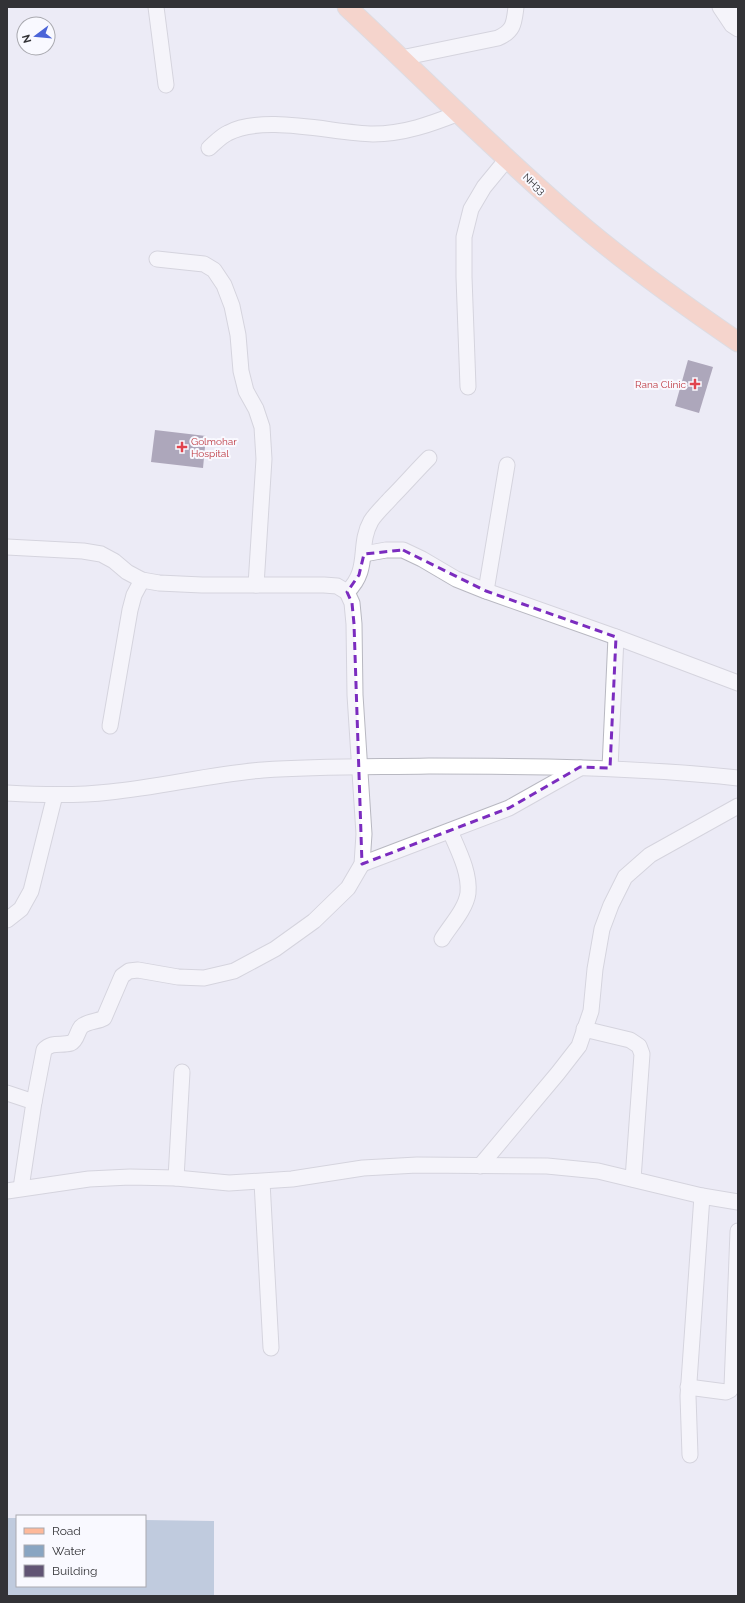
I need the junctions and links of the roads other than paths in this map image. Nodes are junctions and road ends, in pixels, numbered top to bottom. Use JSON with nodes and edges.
{"nodes":[{"id":1,"x":156,"y":7,"type":"edge"},
{"id":2,"x":516,"y":7,"type":"edge"},
{"id":3,"x":720,"y":7,"type":"edge"},
{"id":4,"x":736,"y":7,"type":"edge"},
{"id":5,"x":350,"y":9,"type":"edge"},
{"id":6,"x":738,"y":18,"type":"edge"},
{"id":7,"x":738,"y":29,"type":"edge"},
{"id":8,"x":401,"y":58,"type":"junction"},
{"id":9,"x":166,"y":85,"type":"dead end"},
{"id":10,"x":459,"y":113,"type":"junction"},
{"id":11,"x":209,"y":148,"type":"dead end"},
{"id":12,"x":507,"y":159,"type":"junction"},
{"id":13,"x":157,"y":258,"type":"dead end"},
{"id":14,"x":738,"y":342,"type":"edge"},
{"id":15,"x":468,"y":387,"type":"dead end"},
{"id":16,"x":429,"y":458,"type":"dead end"},
{"id":17,"x":507,"y":465,"type":"dead end"},
{"id":18,"x":7,"y":547,"type":"edge"},
{"id":19,"x":364,"y":554,"type":"junction"},
{"id":20,"x":142,"y":580,"type":"junction"},
{"id":21,"x":256,"y":585,"type":"junction"},
{"id":22,"x":486,"y":591,"type":"junction"},
{"id":23,"x":347,"y":592,"type":"junction"},
{"id":24,"x":616,"y":637,"type":"junction"},
{"id":25,"x":738,"y":683,"type":"edge"},
{"id":26,"x":110,"y":726,"type":"dead end"},
{"id":27,"x":359,"y":767,"type":"junction"},
{"id":28,"x":580,"y":767,"type":"junction"},
{"id":29,"x":610,"y":768,"type":"junction"},
{"id":30,"x":738,"y":778,"type":"edge"},
{"id":31,"x":7,"y":793,"type":"edge"},
{"id":32,"x":55,"y":795,"type":"junction"},
{"id":33,"x":738,"y":806,"type":"edge"},
{"id":34,"x":450,"y":831,"type":"junction"},
{"id":35,"x":362,"y":864,"type":"junction"},
{"id":36,"x":7,"y":920,"type":"edge"},
{"id":37,"x":442,"y":939,"type":"dead end"},
{"id":38,"x":584,"y":1029,"type":"junction"},
{"id":39,"x":182,"y":1072,"type":"dead end"},
{"id":40,"x":7,"y":1092,"type":"edge"},
{"id":41,"x":34,"y":1102,"type":"junction"},
{"id":42,"x":480,"y":1166,"type":"junction"},
{"id":43,"x":176,"y":1178,"type":"junction"},
{"id":44,"x":633,"y":1179,"type":"junction"},
{"id":45,"x":262,"y":1182,"type":"junction"},
{"id":46,"x":14,"y":1190,"type":"edge"},
{"id":47,"x":702,"y":1196,"type":"junction"},
{"id":48,"x":738,"y":1202,"type":"edge"},
{"id":49,"x":738,"y":1232,"type":"edge"},
{"id":50,"x":271,"y":1348,"type":"dead end"},
{"id":51,"x":688,"y":1387,"type":"junction"},
{"id":52,"x":690,"y":1456,"type":"dead end"}],
"edges":[{"from":1,"to":9,"type":"street"},
{"from":2,"to":8,"type":"street"},
{"from":3,"to":7,"type":"street"},
{"from":4,"to":6,"type":"street"},
{"from":5,"to":8,"type":"main road","name":"NH33"},
{"from":8,"to":10,"type":"main road","name":"NH33"},
{"from":10,"to":11,"type":"street"},
{"from":10,"to":12,"type":"main road","name":"NH33"},
{"from":12,"to":14,"type":"main road","name":"NH33"},
{"from":12,"to":15,"type":"street"},
{"from":13,"to":21,"type":"street"},
{"from":16,"to":19,"type":"street"},
{"from":17,"to":22,"type":"street"},
{"from":18,"to":20,"type":"street"},
{"from":19,"to":22,"type":"street"},
{"from":19,"to":23,"type":"street"},
{"from":20,"to":21,"type":"street"},
{"from":20,"to":26,"type":"street"},
{"from":21,"to":23,"type":"street"},
{"from":22,"to":24,"type":"street"},
{"from":23,"to":27,"type":"street"},
{"from":24,"to":25,"type":"street"},
{"from":24,"to":29,"type":"street"},
{"from":27,"to":28,"type":"street"},
{"from":27,"to":32,"type":"street"},
{"from":27,"to":35,"type":"street"},
{"from":28,"to":29,"type":"street"},
{"from":28,"to":34,"type":"street"},
{"from":29,"to":30,"type":"street"},
{"from":31,"to":32,"type":"street"},
{"from":32,"to":36,"type":"street"},
{"from":33,"to":38,"type":"street"},
{"from":34,"to":35,"type":"street"},
{"from":34,"to":37,"type":"street"},
{"from":35,"to":41,"type":"street"},
{"from":38,"to":42,"type":"street"},
{"from":38,"to":44,"type":"street"},
{"from":39,"to":43,"type":"street"},
{"from":40,"to":41,"type":"street"},
{"from":41,"to":46,"type":"street"},
{"from":42,"to":44,"type":"street"},
{"from":42,"to":45,"type":"street"},
{"from":43,"to":45,"type":"street"},
{"from":43,"to":46,"type":"street"},
{"from":44,"to":47,"type":"street"},
{"from":45,"to":50,"type":"street"},
{"from":47,"to":48,"type":"street"},
{"from":47,"to":51,"type":"street"},
{"from":49,"to":51,"type":"street"},
{"from":51,"to":52,"type":"street"}]}
